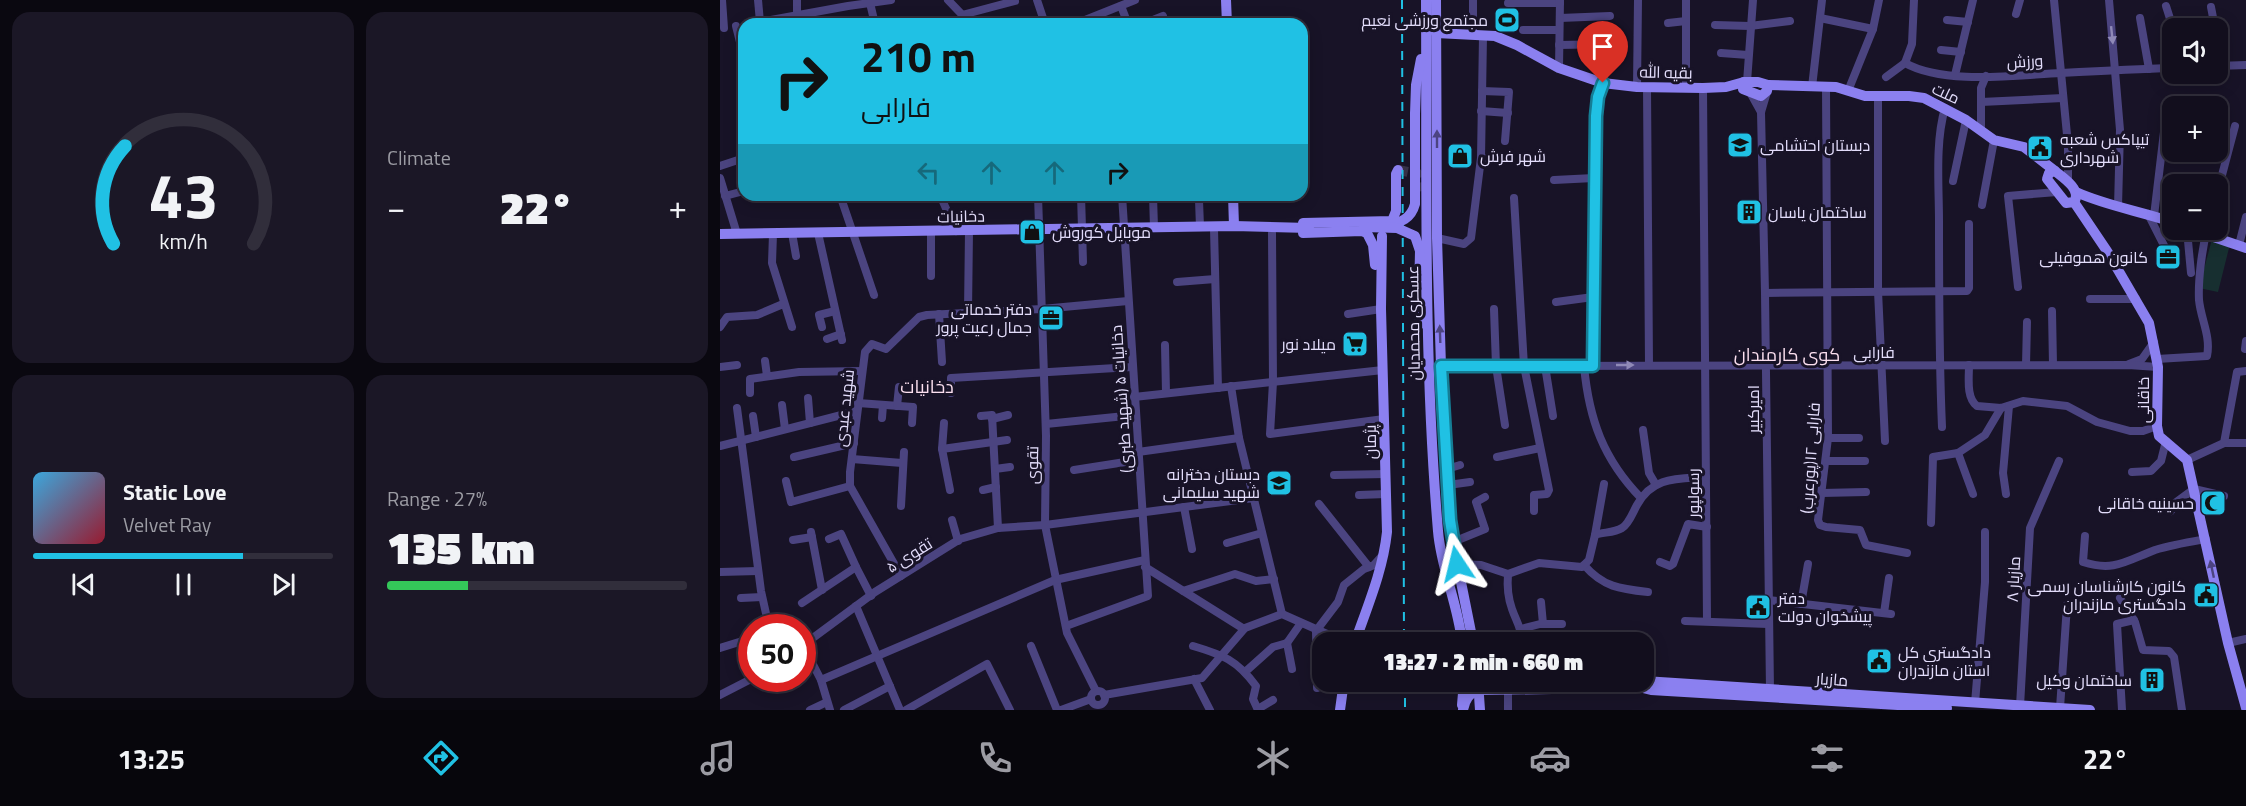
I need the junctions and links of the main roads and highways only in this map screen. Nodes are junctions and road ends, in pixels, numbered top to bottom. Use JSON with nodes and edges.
{"nodes":[{"id":1,"x":1226,"y":0,"type":"edge"},
{"id":2,"x":1426,"y":0,"type":"edge"},
{"id":3,"x":1436,"y":0,"type":"edge"},
{"id":4,"x":1227,"y":18,"type":"edge"},
{"id":5,"x":1431,"y":34,"type":"junction"},
{"id":6,"x":1426,"y":85,"type":"junction"},
{"id":7,"x":1767,"y":89,"type":"joint"},
{"id":8,"x":1422,"y":155,"type":"dead end"},
{"id":9,"x":1398,"y":170,"type":"dead end"},
{"id":10,"x":2051,"y":175,"type":"junction"},
{"id":11,"x":1423,"y":196,"type":"tunnel mouth"},
{"id":12,"x":2075,"y":197,"type":"junction"},
{"id":13,"x":1233,"y":201,"type":"edge"},
{"id":14,"x":2162,"y":219,"type":"edge"},
{"id":15,"x":1234,"y":226,"type":"junction"},
{"id":16,"x":1249,"y":227,"type":"junction"},
{"id":17,"x":1206,"y":228,"type":"junction"},
{"id":18,"x":1387,"y":228,"type":"junction"},
{"id":19,"x":720,"y":234,"type":"edge"},
{"id":20,"x":2226,"y":240,"type":"edge"},
{"id":21,"x":2242,"y":247,"type":"edge"},
{"id":22,"x":1381,"y":306,"type":"junction"},
{"id":23,"x":1426,"y":326,"type":"junction"},
{"id":24,"x":1429,"y":365,"type":"junction"},
{"id":25,"x":1441,"y":366,"type":"junction"},
{"id":26,"x":1429,"y":390,"type":"junction"},
{"id":27,"x":1358,"y":632,"type":"edge"},
{"id":28,"x":1460,"y":632,"type":"edge"},
{"id":29,"x":1471,"y":632,"type":"edge"},
{"id":30,"x":1654,"y":684,"type":"edge"},
{"id":31,"x":1654,"y":684,"type":"edge"},
{"id":32,"x":1342,"y":692,"type":"edge"},
{"id":33,"x":1463,"y":692,"type":"edge"},
{"id":34,"x":1472,"y":692,"type":"edge"},
{"id":35,"x":1479,"y":692,"type":"edge"},
{"id":36,"x":1495,"y":692,"type":"edge"},
{"id":37,"x":1836,"y":698,"type":"junction"},
{"id":38,"x":1975,"y":706,"type":"edge"},
{"id":39,"x":2005,"y":707,"type":"edge"},
{"id":40,"x":2246,"y":708,"type":"edge"},
{"id":41,"x":1340,"y":710,"type":"edge"},
{"id":42,"x":1462,"y":710,"type":"edge"},
{"id":43,"x":1480,"y":710,"type":"edge"},
{"id":44,"x":2090,"y":710,"type":"edge"}],
"edges":[{"from":1,"to":4,"type":"main road"},
{"from":2,"to":5,"type":"main road","name":"عسکری محمدیان"},
{"from":3,"to":5,"type":"main road","name":"عسکری محمدیان"},
{"from":5,"to":6,"type":"main road","name":"عسکری محمدیان"},
{"from":5,"to":7,"type":"main road","name":"بقیه الله"},
{"from":5,"to":18,"type":"main road","bridge":true},
{"from":25,"to":5,"type":"main road","name":"عسکری محمدیان","one_way":true},
{"from":6,"to":8,"type":"main road"},
{"from":6,"to":23,"type":"main road","name":"عسکری محمدیان"},
{"from":7,"to":10,"type":"main road","name":"ملت"},
{"from":9,"to":18,"type":"main road","name":"پژمان"},
{"from":10,"to":12,"type":"main road","name":"خاقانی"},
{"from":10,"to":12,"type":"main road"},
{"from":11,"to":23,"type":"main road"},
{"from":12,"to":14,"type":"main road"},
{"from":40,"to":12,"type":"main road","name":"خاقانی","one_way":true},
{"from":13,"to":15,"type":"main road"},
{"from":15,"to":16,"type":"main road","name":"دخانیات"},
{"from":15,"to":17,"type":"main road","name":"دخانیات"},
{"from":16,"to":17,"type":"main road","name":"دخانیات"},
{"from":16,"to":18,"type":"main road","name":"دخانیات","bridge":true},
{"from":16,"to":18,"type":"main road"},
{"from":16,"to":22,"type":"main road"},
{"from":17,"to":19,"type":"main road","name":"دخانیات"},
{"from":18,"to":22,"type":"main road","name":"پژمان"},
{"from":18,"to":26,"type":"main road","bridge":true},
{"from":20,"to":21,"type":"main road"},
{"from":22,"to":27,"type":"main road","name":"پژمان"},
{"from":23,"to":24,"type":"main road","name":"عسکری محمدیان"},
{"from":24,"to":25,"type":"main road"},
{"from":24,"to":26,"type":"main road","name":"عسکری محمدیان"},
{"from":25,"to":29,"type":"main road","name":"عسکری محمدیان"},
{"from":26,"to":28,"type":"main road","name":"عسکری محمدیان"},
{"from":30,"to":37,"type":"main road","name":"مازیار"},
{"from":31,"to":37,"type":"main road","name":"مازیار"},
{"from":32,"to":41,"type":"main road"},
{"from":33,"to":42,"type":"main road"},
{"from":34,"to":42,"type":"main road"},
{"from":35,"to":43,"type":"main road"},
{"from":36,"to":43,"type":"main road"},
{"from":37,"to":38,"type":"main road","name":"مازیار"},
{"from":38,"to":39,"type":"main road","name":"مازیار"},
{"from":39,"to":44,"type":"main road","name":"مازیار"},
{"from":42,"to":43,"type":"main road"}]}
